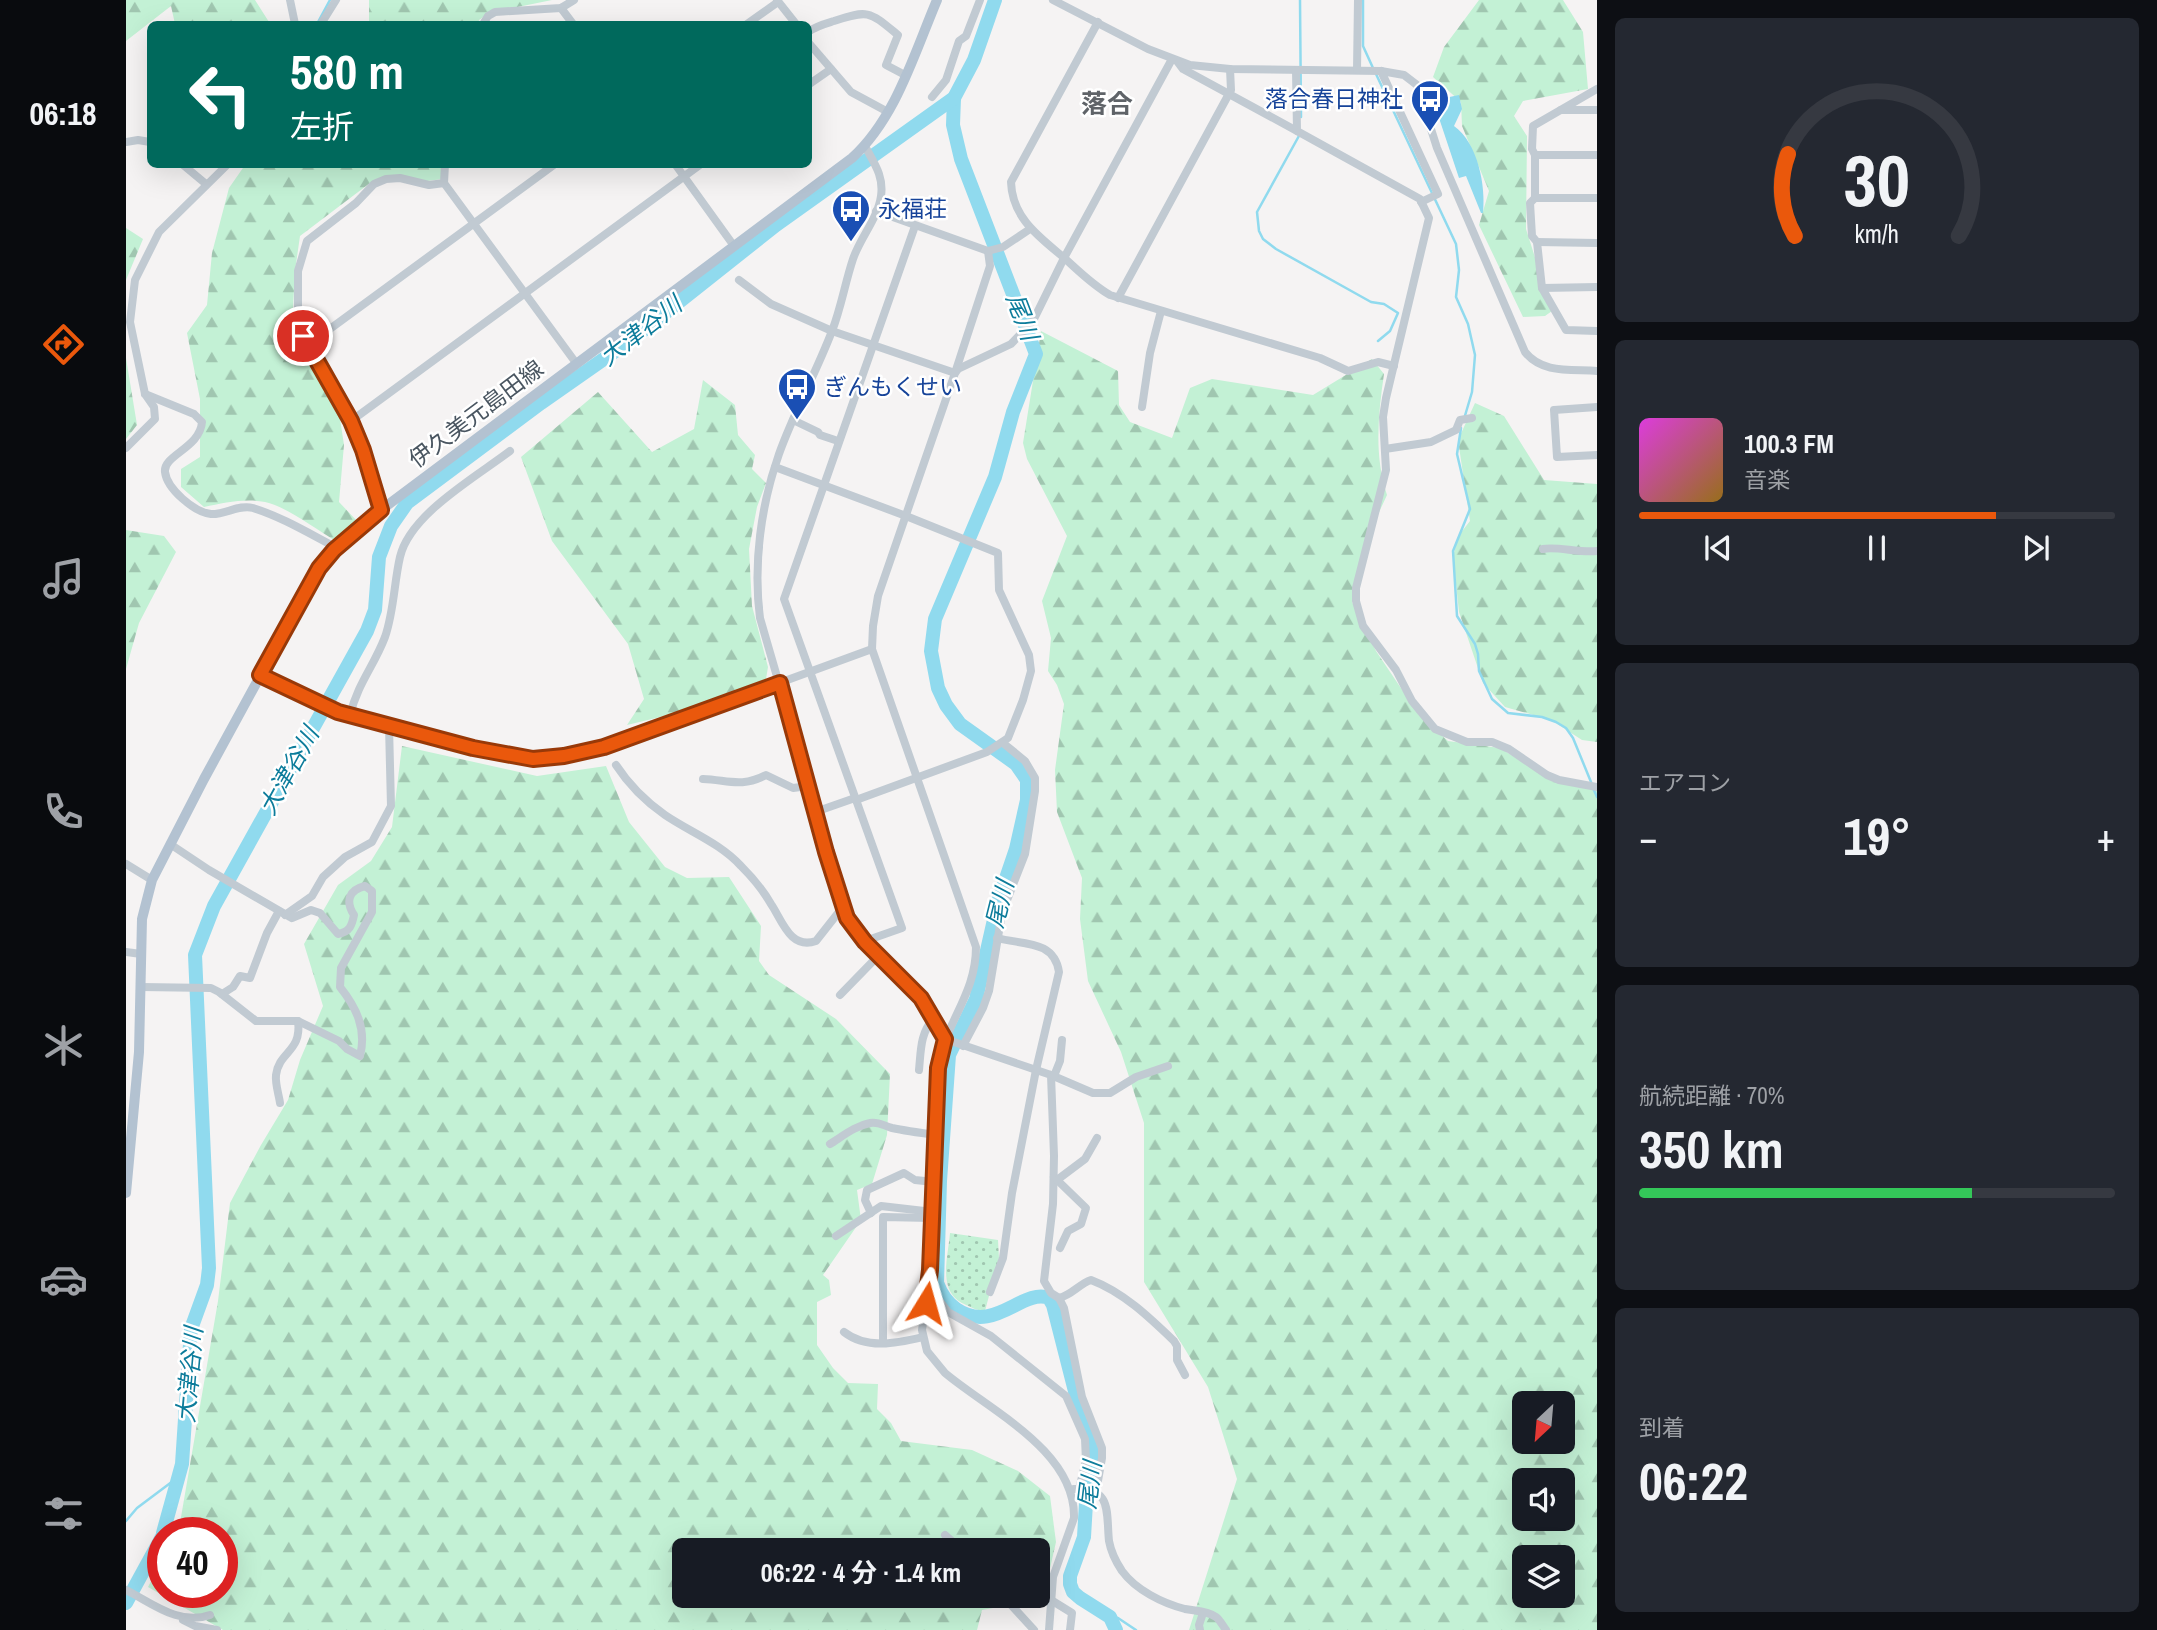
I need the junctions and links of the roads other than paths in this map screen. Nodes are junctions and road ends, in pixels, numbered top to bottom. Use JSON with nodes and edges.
{"nodes":[{"id":1,"x":290,"y":0,"type":"edge"},
{"id":2,"x":336,"y":0,"type":"edge"},
{"id":3,"x":574,"y":0,"type":"edge"},
{"id":4,"x":937,"y":0,"type":"edge"},
{"id":5,"x":980,"y":0,"type":"edge"},
{"id":6,"x":1053,"y":0,"type":"edge"},
{"id":7,"x":1358,"y":0,"type":"edge"},
{"id":8,"x":778,"y":1,"type":"edge"},
{"id":9,"x":561,"y":8,"type":"junction"},
{"id":10,"x":294,"y":21,"type":"edge"},
{"id":11,"x":323,"y":21,"type":"edge"},
{"id":12,"x":485,"y":21,"type":"edge"},
{"id":13,"x":571,"y":21,"type":"edge"},
{"id":14,"x":751,"y":21,"type":"edge"},
{"id":15,"x":794,"y":21,"type":"edge"},
{"id":16,"x":1098,"y":22,"type":"junction"},
{"id":17,"x":812,"y":29,"type":"edge"},
{"id":18,"x":812,"y":46,"type":"edge"},
{"id":19,"x":1174,"y":60,"type":"junction"},
{"id":20,"x":831,"y":69,"type":"junction"},
{"id":21,"x":1230,"y":69,"type":"junction"},
{"id":22,"x":1296,"y":70,"type":"junction"},
{"id":23,"x":1357,"y":70,"type":"junction"},
{"id":24,"x":1381,"y":71,"type":"junction"},
{"id":25,"x":905,"y":75,"type":"junction"},
{"id":26,"x":812,"y":82,"type":"edge"},
{"id":27,"x":1597,"y":89,"type":"edge"},
{"id":28,"x":1228,"y":94,"type":"junction"},
{"id":29,"x":933,"y":97,"type":"dead end"},
{"id":30,"x":1560,"y":110,"type":"junction"},
{"id":31,"x":1597,"y":110,"type":"edge"},
{"id":32,"x":888,"y":112,"type":"junction"},
{"id":33,"x":1297,"y":131,"type":"junction"},
{"id":34,"x":126,"y":142,"type":"edge"},
{"id":35,"x":147,"y":142,"type":"edge"},
{"id":36,"x":867,"y":149,"type":"junction"},
{"id":37,"x":1535,"y":155,"type":"junction"},
{"id":38,"x":1597,"y":155,"type":"edge"},
{"id":39,"x":186,"y":168,"type":"edge"},
{"id":40,"x":224,"y":168,"type":"edge"},
{"id":41,"x":445,"y":168,"type":"edge"},
{"id":42,"x":550,"y":168,"type":"edge"},
{"id":43,"x":678,"y":168,"type":"edge"},
{"id":44,"x":696,"y":168,"type":"edge"},
{"id":45,"x":684,"y":177,"type":"junction"},
{"id":46,"x":444,"y":183,"type":"junction"},
{"id":47,"x":206,"y":184,"type":"junction"},
{"id":48,"x":1535,"y":198,"type":"junction"},
{"id":49,"x":1597,"y":198,"type":"edge"},
{"id":50,"x":1421,"y":202,"type":"junction"},
{"id":51,"x":876,"y":211,"type":"junction"},
{"id":52,"x":475,"y":223,"type":"junction"},
{"id":53,"x":915,"y":226,"type":"junction"},
{"id":54,"x":1030,"y":229,"type":"junction"},
{"id":55,"x":1537,"y":242,"type":"junction"},
{"id":56,"x":1597,"y":243,"type":"edge"},
{"id":57,"x":734,"y":246,"type":"junction"},
{"id":58,"x":990,"y":251,"type":"junction"},
{"id":59,"x":1064,"y":258,"type":"junction"},
{"id":60,"x":739,"y":280,"type":"dead end"},
{"id":61,"x":1597,"y":287,"type":"edge"},
{"id":62,"x":1542,"y":288,"type":"junction"},
{"id":63,"x":525,"y":293,"type":"junction"},
{"id":64,"x":1118,"y":298,"type":"junction"},
{"id":65,"x":1161,"y":311,"type":"junction"},
{"id":66,"x":832,"y":331,"type":"junction"},
{"id":67,"x":1597,"y":331,"type":"edge"},
{"id":68,"x":308,"y":345,"type":"junction"},
{"id":69,"x":872,"y":345,"type":"junction"},
{"id":70,"x":576,"y":363,"type":"junction"},
{"id":71,"x":1394,"y":366,"type":"junction"},
{"id":72,"x":1597,"y":371,"type":"edge"},
{"id":73,"x":955,"y":373,"type":"junction"},
{"id":74,"x":145,"y":394,"type":"junction"},
{"id":75,"x":1142,"y":407,"type":"dead end"},
{"id":76,"x":1597,"y":407,"type":"edge"},
{"id":77,"x":1472,"y":418,"type":"dead end"},
{"id":78,"x":793,"y":420,"type":"junction"},
{"id":79,"x":351,"y":421,"type":"junction"},
{"id":80,"x":838,"y":441,"type":"junction"},
{"id":81,"x":126,"y":448,"type":"edge"},
{"id":82,"x":1385,"y":449,"type":"junction"},
{"id":83,"x":510,"y":451,"type":"dead end"},
{"id":84,"x":1597,"y":455,"type":"edge"},
{"id":85,"x":775,"y":467,"type":"junction"},
{"id":86,"x":823,"y":485,"type":"junction"},
{"id":87,"x":381,"y":510,"type":"junction"},
{"id":88,"x":906,"y":516,"type":"junction"},
{"id":89,"x":337,"y":548,"type":"junction"},
{"id":90,"x":1543,"y":549,"type":"dead end"},
{"id":91,"x":1597,"y":551,"type":"edge"},
{"id":92,"x":872,"y":649,"type":"junction"},
{"id":93,"x":810,"y":672,"type":"junction"},
{"id":94,"x":260,"y":675,"type":"junction"},
{"id":95,"x":780,"y":683,"type":"junction"},
{"id":96,"x":350,"y":715,"type":"junction"},
{"id":97,"x":390,"y":726,"type":"junction"},
{"id":98,"x":1001,"y":744,"type":"junction"},
{"id":99,"x":616,"y":765,"type":"dead end"},
{"id":100,"x":917,"y":777,"type":"junction"},
{"id":101,"x":702,"y":779,"type":"dead end"},
{"id":102,"x":808,"y":786,"type":"junction"},
{"id":103,"x":1597,"y":787,"type":"edge"},
{"id":104,"x":856,"y":799,"type":"junction"},
{"id":105,"x":815,"y":812,"type":"junction"},
{"id":106,"x":170,"y":844,"type":"junction"},
{"id":107,"x":126,"y":864,"type":"edge"},
{"id":108,"x":152,"y":880,"type":"junction"},
{"id":109,"x":842,"y":908,"type":"junction"},
{"id":110,"x":288,"y":916,"type":"junction"},
{"id":111,"x":997,"y":938,"type":"junction"},
{"id":112,"x":865,"y":942,"type":"junction"},
{"id":113,"x":126,"y":952,"type":"edge"},
{"id":114,"x":141,"y":954,"type":"junction"},
{"id":115,"x":879,"y":955,"type":"junction"},
{"id":116,"x":141,"y":987,"type":"junction"},
{"id":117,"x":222,"y":994,"type":"junction"},
{"id":118,"x":840,"y":995,"type":"dead end"},
{"id":119,"x":934,"y":1018,"type":"junction"},
{"id":120,"x":298,"y":1021,"type":"junction"},
{"id":121,"x":947,"y":1039,"type":"junction"},
{"id":122,"x":1062,"y":1040,"type":"dead end"},
{"id":123,"x":962,"y":1045,"type":"junction"},
{"id":124,"x":1168,"y":1066,"type":"dead end"},
{"id":125,"x":919,"y":1070,"type":"dead end"},
{"id":126,"x":1036,"y":1070,"type":"junction"},
{"id":127,"x":1052,"y":1075,"type":"junction"},
{"id":128,"x":280,"y":1103,"type":"dead end"},
{"id":129,"x":936,"y":1135,"type":"junction"},
{"id":130,"x":1097,"y":1138,"type":"dead end"},
{"id":131,"x":830,"y":1144,"type":"dead end"},
{"id":132,"x":128,"y":1155,"type":"edge"},
{"id":133,"x":1056,"y":1179,"type":"junction"},
{"id":134,"x":934,"y":1182,"type":"junction"},
{"id":135,"x":126,"y":1193,"type":"edge"},
{"id":136,"x":871,"y":1213,"type":"junction"},
{"id":137,"x":933,"y":1215,"type":"junction"},
{"id":138,"x":836,"y":1236,"type":"dead end"},
{"id":139,"x":1060,"y":1248,"type":"dead end"},
{"id":140,"x":929,"y":1287,"type":"junction"},
{"id":141,"x":990,"y":1292,"type":"dead end"},
{"id":142,"x":1059,"y":1298,"type":"junction"},
{"id":143,"x":844,"y":1332,"type":"dead end"},
{"id":144,"x":923,"y":1336,"type":"junction"},
{"id":145,"x":883,"y":1343,"type":"junction"},
{"id":146,"x":1185,"y":1375,"type":"dead end"},
{"id":147,"x":1084,"y":1490,"type":"junction"},
{"id":148,"x":945,"y":1535,"type":"dead end"},
{"id":149,"x":948,"y":1538,"type":"edge"},
{"id":150,"x":126,"y":1590,"type":"edge"},
{"id":151,"x":1051,"y":1600,"type":"junction"},
{"id":152,"x":1014,"y":1608,"type":"edge"},
{"id":153,"x":1203,"y":1613,"type":"junction"},
{"id":154,"x":210,"y":1615,"type":"dead end"},
{"id":155,"x":179,"y":1618,"type":"junction"},
{"id":156,"x":216,"y":1630,"type":"edge"},
{"id":157,"x":1034,"y":1630,"type":"edge"},
{"id":158,"x":1049,"y":1630,"type":"edge"},
{"id":159,"x":1070,"y":1630,"type":"edge"},
{"id":160,"x":1200,"y":1630,"type":"edge"},
{"id":161,"x":1226,"y":1630,"type":"edge"}],
"edges":[{"from":1,"to":10,"type":"street"},
{"from":2,"to":11,"type":"street"},
{"from":3,"to":9,"type":"street"},
{"from":4,"to":25,"type":"main road","name":"伊久美元島田線"},
{"from":5,"to":29,"type":"street"},
{"from":6,"to":16,"type":"street"},
{"from":7,"to":23,"type":"street"},
{"from":8,"to":14,"type":"street"},
{"from":8,"to":15,"type":"street"},
{"from":9,"to":12,"type":"street"},
{"from":9,"to":13,"type":"street"},
{"from":16,"to":19,"type":"street"},
{"from":16,"to":54,"type":"street"},
{"from":17,"to":25,"type":"street"},
{"from":18,"to":20,"type":"street"},
{"from":19,"to":21,"type":"street"},
{"from":19,"to":28,"type":"street"},
{"from":19,"to":59,"type":"street"},
{"from":20,"to":26,"type":"street"},
{"from":20,"to":32,"type":"street"},
{"from":21,"to":22,"type":"street"},
{"from":21,"to":28,"type":"street"},
{"from":22,"to":23,"type":"street"},
{"from":22,"to":33,"type":"street"},
{"from":23,"to":24,"type":"street"},
{"from":24,"to":50,"type":"street"},
{"from":24,"to":72,"type":"street"},
{"from":25,"to":32,"type":"main road","name":"伊久美元島田線"},
{"from":27,"to":30,"type":"street"},
{"from":28,"to":33,"type":"street"},
{"from":28,"to":64,"type":"street"},
{"from":30,"to":31,"type":"street"},
{"from":30,"to":37,"type":"street"},
{"from":32,"to":36,"type":"main road","name":"伊久美元島田線"},
{"from":33,"to":50,"type":"street"},
{"from":34,"to":35,"type":"street"},
{"from":36,"to":51,"type":"street"},
{"from":36,"to":57,"type":"main road","name":"伊久美元島田線"},
{"from":37,"to":38,"type":"street"},
{"from":37,"to":48,"type":"street"},
{"from":39,"to":47,"type":"street"},
{"from":40,"to":47,"type":"street"},
{"from":41,"to":46,"type":"street"},
{"from":42,"to":52,"type":"street"},
{"from":43,"to":45,"type":"street"},
{"from":44,"to":45,"type":"street"},
{"from":45,"to":57,"type":"street"},
{"from":45,"to":63,"type":"street"},
{"from":46,"to":52,"type":"street"},
{"from":46,"to":68,"type":"street"},
{"from":47,"to":74,"type":"street"},
{"from":48,"to":49,"type":"street"},
{"from":48,"to":55,"type":"street"},
{"from":50,"to":71,"type":"street"},
{"from":51,"to":53,"type":"street"},
{"from":51,"to":66,"type":"street"},
{"from":52,"to":63,"type":"street"},
{"from":52,"to":68,"type":"street"},
{"from":53,"to":58,"type":"street"},
{"from":53,"to":69,"type":"street"},
{"from":54,"to":58,"type":"street"},
{"from":54,"to":59,"type":"street"},
{"from":55,"to":56,"type":"street"},
{"from":55,"to":62,"type":"street"},
{"from":57,"to":70,"type":"main road","name":"伊久美元島田線"},
{"from":58,"to":73,"type":"street"},
{"from":59,"to":64,"type":"street"},
{"from":59,"to":73,"type":"street"},
{"from":60,"to":66,"type":"street"},
{"from":61,"to":62,"type":"street"},
{"from":62,"to":67,"type":"street"},
{"from":63,"to":70,"type":"street"},
{"from":63,"to":79,"type":"street"},
{"from":64,"to":65,"type":"street"},
{"from":65,"to":71,"type":"street"},
{"from":65,"to":75,"type":"street"},
{"from":66,"to":69,"type":"street"},
{"from":66,"to":78,"type":"street"},
{"from":68,"to":79,"type":"street"},
{"from":69,"to":73,"type":"street"},
{"from":69,"to":80,"type":"street"},
{"from":70,"to":87,"type":"main road","name":"伊久美元島田線"},
{"from":71,"to":82,"type":"street"},
{"from":73,"to":88,"type":"street"},
{"from":74,"to":81,"type":"street"},
{"from":74,"to":89,"type":"street"},
{"from":76,"to":84,"type":"street"},
{"from":77,"to":82,"type":"street"},
{"from":78,"to":80,"type":"street"},
{"from":78,"to":85,"type":"street"},
{"from":79,"to":87,"type":"street"},
{"from":80,"to":86,"type":"street"},
{"from":82,"to":103,"type":"street"},
{"from":83,"to":96,"type":"street"},
{"from":85,"to":86,"type":"street"},
{"from":85,"to":95,"type":"street"},
{"from":86,"to":88,"type":"street"},
{"from":86,"to":93,"type":"street"},
{"from":87,"to":89,"type":"main road","name":"伊久美元島田線"},
{"from":88,"to":92,"type":"street"},
{"from":88,"to":98,"type":"street"},
{"from":89,"to":94,"type":"main road","name":"伊久美元島田線"},
{"from":90,"to":91,"type":"street"},
{"from":92,"to":93,"type":"street"},
{"from":92,"to":100,"type":"street"},
{"from":93,"to":95,"type":"street"},
{"from":93,"to":104,"type":"street"},
{"from":94,"to":96,"type":"street"},
{"from":94,"to":106,"type":"main road","name":"伊久美元島田線"},
{"from":95,"to":97,"type":"street"},
{"from":95,"to":102,"type":"street"},
{"from":96,"to":97,"type":"street"},
{"from":97,"to":110,"type":"street"},
{"from":98,"to":100,"type":"street"},
{"from":98,"to":111,"type":"street"},
{"from":99,"to":109,"type":"street"},
{"from":100,"to":104,"type":"street"},
{"from":100,"to":121,"type":"street"},
{"from":101,"to":102,"type":"street"},
{"from":102,"to":105,"type":"street"},
{"from":104,"to":105,"type":"street"},
{"from":104,"to":112,"type":"street"},
{"from":105,"to":109,"type":"street"},
{"from":106,"to":108,"type":"main road","name":"伊久美元島田線"},
{"from":106,"to":110,"type":"street"},
{"from":107,"to":108,"type":"street"},
{"from":108,"to":114,"type":"main road","name":"伊久美元島田線"},
{"from":109,"to":112,"type":"street"},
{"from":110,"to":117,"type":"street"},
{"from":110,"to":120,"type":"street"},
{"from":111,"to":123,"type":"street"},
{"from":111,"to":126,"type":"street"},
{"from":112,"to":115,"type":"street"},
{"from":113,"to":114,"type":"street"},
{"from":114,"to":116,"type":"main road","name":"伊久美元島田線"},
{"from":115,"to":118,"type":"street"},
{"from":115,"to":119,"type":"street"},
{"from":116,"to":117,"type":"street"},
{"from":116,"to":132,"type":"main road","name":"伊久美元島田線"},
{"from":117,"to":120,"type":"street"},
{"from":119,"to":121,"type":"street"},
{"from":119,"to":125,"type":"street"},
{"from":120,"to":128,"type":"street"},
{"from":121,"to":123,"type":"street"},
{"from":121,"to":129,"type":"street"},
{"from":122,"to":127,"type":"street"},
{"from":123,"to":126,"type":"street"},
{"from":124,"to":127,"type":"street"},
{"from":126,"to":127,"type":"street"},
{"from":126,"to":141,"type":"street"},
{"from":127,"to":133,"type":"street"},
{"from":129,"to":131,"type":"street"},
{"from":129,"to":134,"type":"street"},
{"from":130,"to":133,"type":"street"},
{"from":132,"to":135,"type":"main road","name":"伊久美元島田線"},
{"from":133,"to":139,"type":"street"},
{"from":133,"to":142,"type":"street"},
{"from":134,"to":136,"type":"street"},
{"from":134,"to":137,"type":"street"},
{"from":136,"to":137,"type":"street"},
{"from":136,"to":138,"type":"street"},
{"from":137,"to":140,"type":"street"},
{"from":137,"to":145,"type":"street"},
{"from":140,"to":144,"type":"street"},
{"from":140,"to":147,"type":"street"},
{"from":142,"to":146,"type":"street"},
{"from":142,"to":147,"type":"street"},
{"from":143,"to":145,"type":"street"},
{"from":144,"to":145,"type":"street"},
{"from":144,"to":147,"type":"street"},
{"from":147,"to":151,"type":"street"},
{"from":147,"to":153,"type":"street"},
{"from":148,"to":149,"type":"street"},
{"from":150,"to":155,"type":"street"},
{"from":151,"to":158,"type":"street"},
{"from":151,"to":159,"type":"street"},
{"from":152,"to":157,"type":"street"},
{"from":153,"to":160,"type":"street"},
{"from":153,"to":161,"type":"street"},
{"from":154,"to":155,"type":"street"},
{"from":155,"to":156,"type":"street"}]}
